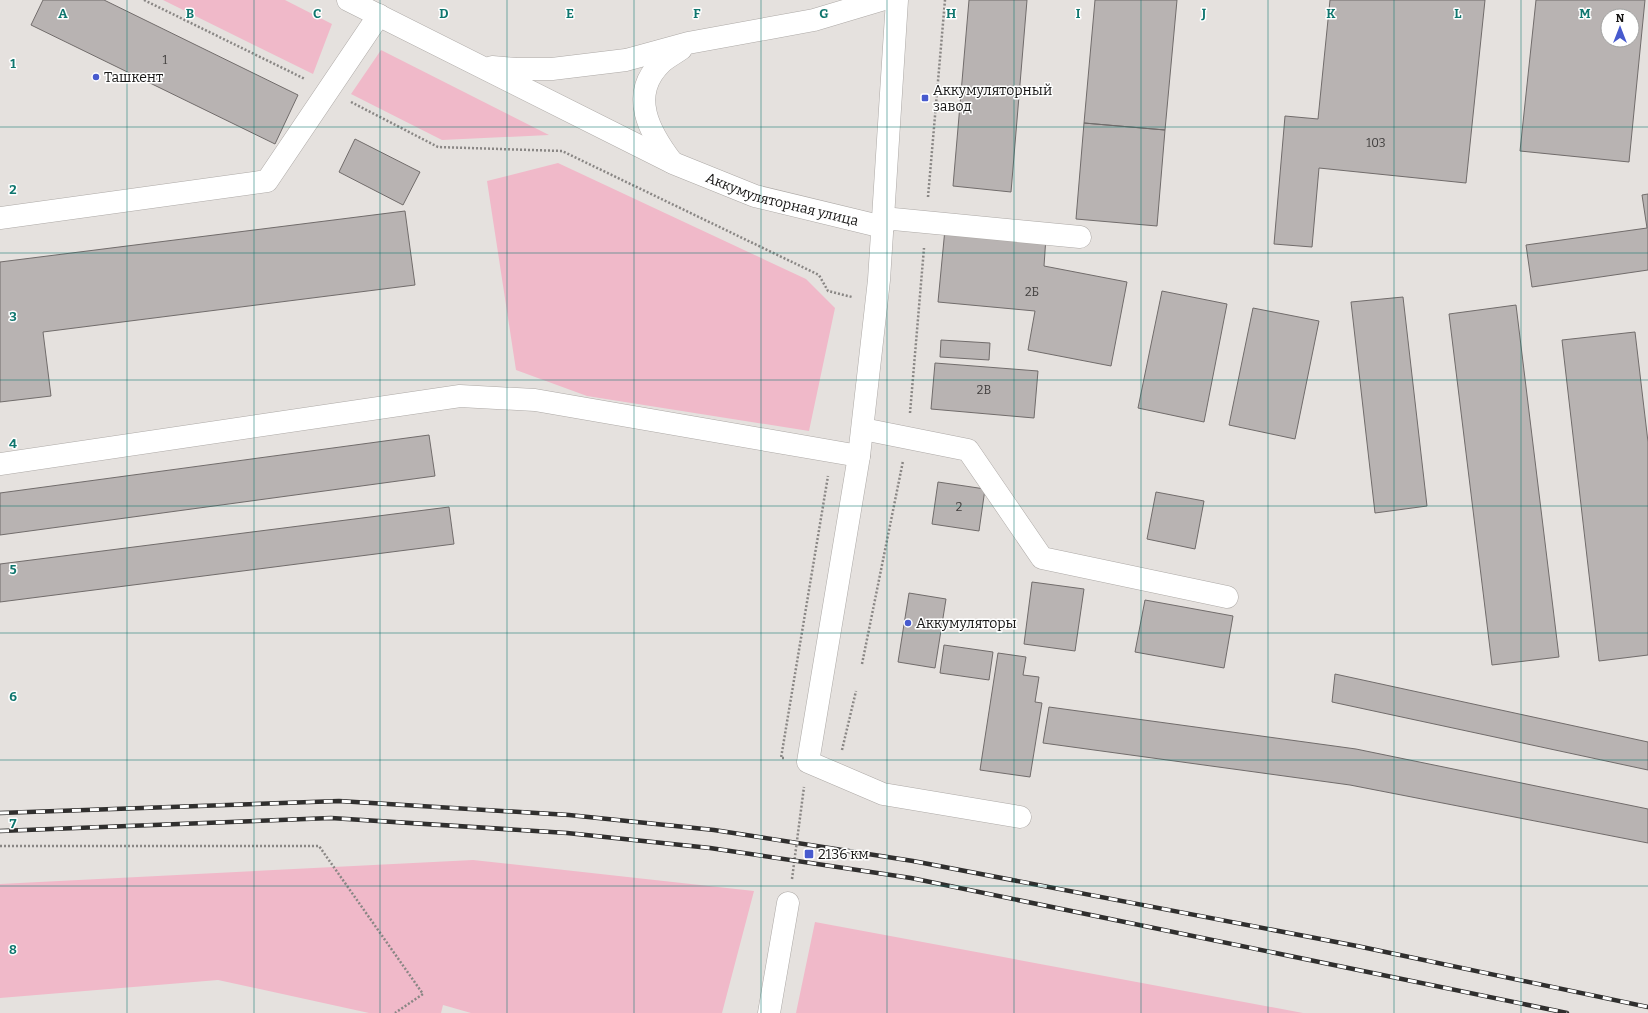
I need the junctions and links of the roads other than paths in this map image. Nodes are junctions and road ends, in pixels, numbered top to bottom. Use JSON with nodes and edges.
{"nodes":[{"id":1,"x":348,"y":0,"type":"edge"},
{"id":2,"x":881,"y":0,"type":"edge"},
{"id":3,"x":897,"y":0,"type":"edge"},
{"id":4,"x":379,"y":15,"type":"junction"},
{"id":5,"x":688,"y":43,"type":"junction"},
{"id":6,"x":481,"y":66,"type":"junction"},
{"id":7,"x":673,"y":164,"type":"junction"},
{"id":8,"x":0,"y":218,"type":"edge"},
{"id":9,"x":883,"y":222,"type":"junction"},
{"id":10,"x":1080,"y":237,"type":"dead end"},
{"id":11,"x":863,"y":429,"type":"junction"},
{"id":12,"x":859,"y":456,"type":"junction"},
{"id":13,"x":0,"y":464,"type":"edge"},
{"id":14,"x":1227,"y":597,"type":"dead end"},
{"id":15,"x":1020,"y":817,"type":"dead end"},
{"id":16,"x":788,"y":903,"type":"road end"},
{"id":17,"x":769,"y":1013,"type":"edge"}],
"edges":[{"from":1,"to":4,"type":"street","name":"Аккумуляторная улица"},
{"from":2,"to":5,"type":"street"},
{"from":3,"to":9,"type":"street"},
{"from":4,"to":6,"type":"street","name":"Аккумуляторная улица"},
{"from":4,"to":8,"type":"street"},
{"from":5,"to":6,"type":"street"},
{"from":5,"to":7,"type":"street"},
{"from":6,"to":7,"type":"street","name":"Аккумуляторная улица"},
{"from":7,"to":9,"type":"street","name":"Аккумуляторная улица"},
{"from":9,"to":10,"type":"street","name":"Аккумуляторная улица"},
{"from":9,"to":11,"type":"street"},
{"from":11,"to":12,"type":"street"},
{"from":11,"to":14,"type":"street"},
{"from":12,"to":13,"type":"street"},
{"from":12,"to":15,"type":"street"},
{"from":16,"to":17,"type":"street"}]}
